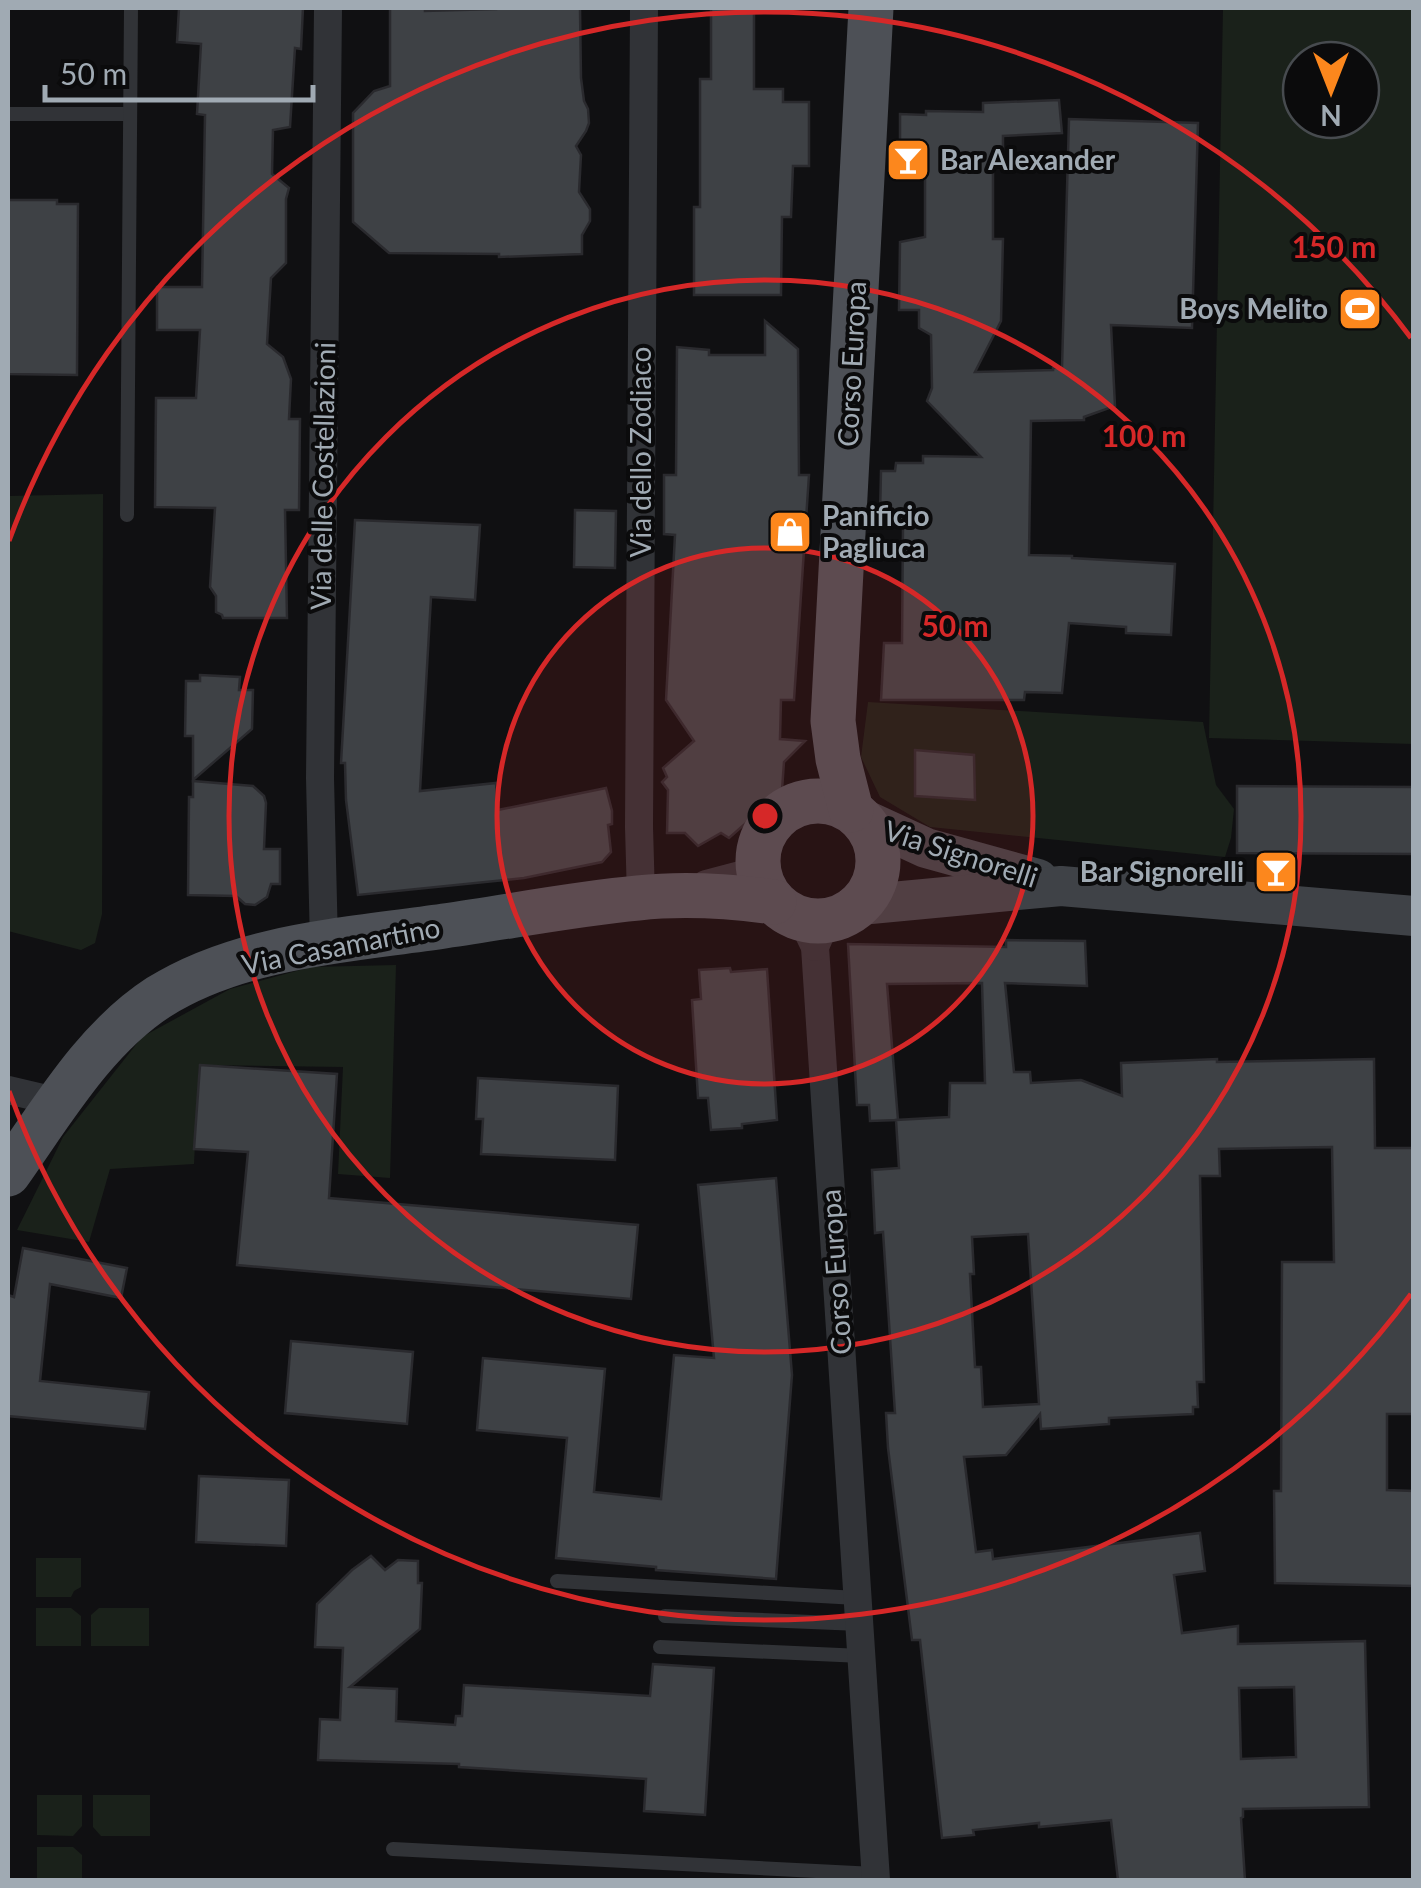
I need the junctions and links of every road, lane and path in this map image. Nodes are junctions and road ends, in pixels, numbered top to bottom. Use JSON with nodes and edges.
{"nodes":[{"id":1,"x":131,"y":8,"type":"edge"},
{"id":2,"x":328,"y":8,"type":"edge"},
{"id":3,"x":644,"y":8,"type":"edge"},
{"id":4,"x":870,"y":8,"type":"edge"},
{"id":5,"x":8,"y":114,"type":"edge"},
{"id":6,"x":130,"y":114,"type":"junction"},
{"id":7,"x":127,"y":514,"type":"dead end"},
{"id":8,"x":834,"y":720,"type":"junction"},
{"id":9,"x":804,"y":802,"type":"junction"},
{"id":10,"x":857,"y":815,"type":"junction"},
{"id":11,"x":1061,"y":886,"type":"junction"},
{"id":12,"x":641,"y":898,"type":"junction"},
{"id":13,"x":807,"y":910,"type":"junction"},
{"id":14,"x":1414,"y":916,"type":"edge"},
{"id":15,"x":324,"y":944,"type":"junction"},
{"id":16,"x":8,"y":1090,"type":"edge"},
{"id":17,"x":59,"y":1102,"type":"junction"},
{"id":18,"x":8,"y":1174,"type":"edge"},
{"id":19,"x":557,"y":1581,"type":"dead end"},
{"id":20,"x":859,"y":1611,"type":"junction"},
{"id":21,"x":666,"y":1616,"type":"dead end"},
{"id":22,"x":660,"y":1647,"type":"dead end"},
{"id":23,"x":862,"y":1656,"type":"junction"},
{"id":24,"x":393,"y":1849,"type":"dead end"},
{"id":25,"x":876,"y":1877,"type":"edge"}],
"edges":[{"from":1,"to":6,"type":"lane"},
{"from":2,"to":15,"type":"street","name":"Via delle Costellazioni"},
{"from":3,"to":12,"type":"street","name":"Via dello Zodiaco"},
{"from":4,"to":8,"type":"main road","name":"Corso Europa"},
{"from":5,"to":6,"type":"lane"},
{"from":6,"to":7,"type":"lane"},
{"from":8,"to":9,"type":"main road","name":"Corso Europa"},
{"from":8,"to":10,"type":"main road","name":"Corso Europa"},
{"from":9,"to":10,"type":"main road"},
{"from":9,"to":13,"type":"main road"},
{"from":10,"to":11,"type":"street","name":"Via Signorelli"},
{"from":10,"to":13,"type":"main road"},
{"from":11,"to":13,"type":"street","name":"Via Signorelli"},
{"from":11,"to":14,"type":"street","name":"Via Signorelli"},
{"from":12,"to":13,"type":"main road","name":"Via Casamartino"},
{"from":12,"to":15,"type":"main road","name":"Via Casamartino"},
{"from":13,"to":20,"type":"street","name":"Corso Europa"},
{"from":15,"to":17,"type":"main road","name":"Via Casamartino"},
{"from":16,"to":17,"type":"street"},
{"from":17,"to":18,"type":"main road","name":"Via Casamartino"},
{"from":19,"to":20,"type":"lane"},
{"from":20,"to":21,"type":"lane"},
{"from":20,"to":23,"type":"street","name":"Corso Europa"},
{"from":22,"to":23,"type":"lane"},
{"from":23,"to":25,"type":"street","name":"Corso Europa"},
{"from":24,"to":25,"type":"lane","name":"Corso Europa"}]}
